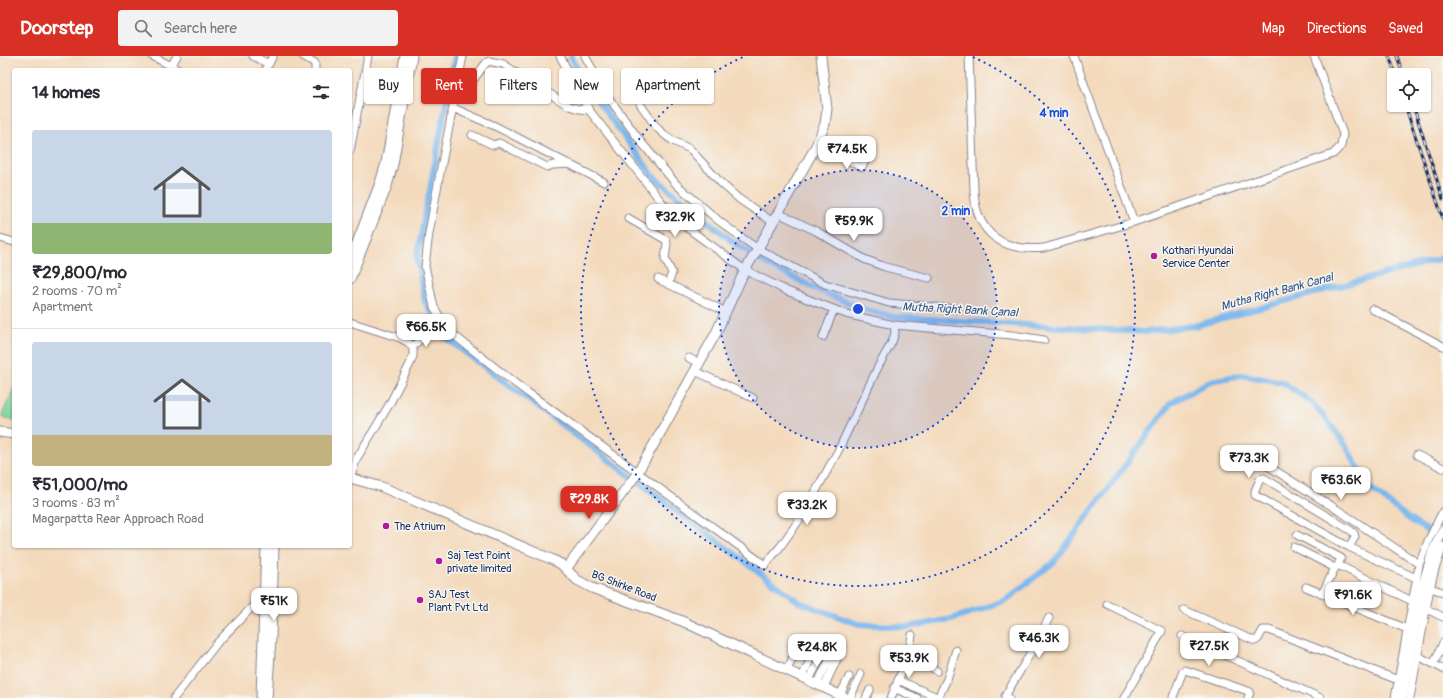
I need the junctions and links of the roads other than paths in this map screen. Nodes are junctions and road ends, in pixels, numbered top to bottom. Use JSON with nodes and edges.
{"nodes":[{"id":1,"x":152,"y":56,"type":"edge"},
{"id":2,"x":177,"y":56,"type":"edge"},
{"id":3,"x":253,"y":56,"type":"edge"},
{"id":4,"x":273,"y":56,"type":"edge"},
{"id":5,"x":303,"y":56,"type":"edge"},
{"id":6,"x":368,"y":56,"type":"edge"},
{"id":7,"x":405,"y":56,"type":"edge"},
{"id":8,"x":412,"y":56,"type":"edge"},
{"id":9,"x":463,"y":56,"type":"edge"},
{"id":10,"x":560,"y":56,"type":"edge"},
{"id":11,"x":585,"y":56,"type":"edge"},
{"id":12,"x":821,"y":56,"type":"edge"},
{"id":13,"x":969,"y":56,"type":"edge"},
{"id":14,"x":1074,"y":56,"type":"edge"},
{"id":15,"x":1314,"y":56,"type":"edge"},
{"id":16,"x":267,"y":67,"type":"edge"},
{"id":17,"x":176,"y":68,"type":"edge"},
{"id":18,"x":315,"y":68,"type":"edge"},
{"id":19,"x":461,"y":68,"type":"edge"},
{"id":20,"x":477,"y":75,"type":"edge"},
{"id":21,"x":454,"y":104,"type":"edge"},
{"id":22,"x":640,"y":104,"type":"dead end"},
{"id":23,"x":453,"y":108,"type":"junction"},
{"id":24,"x":589,"y":110,"type":"junction"},
{"id":25,"x":472,"y":135,"type":"dead end"},
{"id":26,"x":352,"y":140,"type":"edge"},
{"id":27,"x":816,"y":145,"type":"junction"},
{"id":28,"x":868,"y":155,"type":"dead end"},
{"id":29,"x":570,"y":164,"type":"junction"},
{"id":30,"x":604,"y":182,"type":"dead end"},
{"id":31,"x":778,"y":213,"type":"junction"},
{"id":32,"x":628,"y":218,"type":"dead end"},
{"id":33,"x":773,"y":222,"type":"junction"},
{"id":34,"x":1134,"y":222,"type":"junction"},
{"id":35,"x":0,"y":238,"type":"edge"},
{"id":36,"x":12,"y":241,"type":"edge"},
{"id":37,"x":757,"y":250,"type":"junction"},
{"id":38,"x":352,"y":256,"type":"edge"},
{"id":39,"x":747,"y":267,"type":"junction"},
{"id":40,"x":352,"y":274,"type":"edge"},
{"id":41,"x":929,"y":278,"type":"dead end"},
{"id":42,"x":658,"y":279,"type":"dead end"},
{"id":43,"x":668,"y":284,"type":"junction"},
{"id":44,"x":834,"y":309,"type":"junction"},
{"id":45,"x":956,"y":309,"type":"dead end"},
{"id":46,"x":1372,"y":309,"type":"dead end"},
{"id":47,"x":726,"y":312,"type":"junction"},
{"id":48,"x":352,"y":323,"type":"edge"},
{"id":49,"x":894,"y":325,"type":"junction"},
{"id":50,"x":427,"y":333,"type":"dead end"},
{"id":51,"x":823,"y":337,"type":"dead end"},
{"id":52,"x":1044,"y":340,"type":"dead end"},
{"id":53,"x":1443,"y":346,"type":"edge"},
{"id":54,"x":412,"y":347,"type":"junction"},
{"id":55,"x":689,"y":358,"type":"dead end"},
{"id":56,"x":697,"y":367,"type":"junction"},
{"id":57,"x":753,"y":398,"type":"dead end"},
{"id":58,"x":0,"y":432,"type":"edge"},
{"id":59,"x":12,"y":434,"type":"edge"},
{"id":60,"x":1417,"y":455,"type":"dead end"},
{"id":61,"x":1252,"y":456,"type":"dead end"},
{"id":62,"x":1443,"y":468,"type":"edge"},
{"id":63,"x":352,"y":472,"type":"edge"},
{"id":64,"x":637,"y":474,"type":"junction"},
{"id":65,"x":352,"y":479,"type":"edge"},
{"id":66,"x":1443,"y":510,"type":"edge"},
{"id":67,"x":1439,"y":528,"type":"edge"},
{"id":68,"x":1296,"y":535,"type":"dead end"},
{"id":69,"x":1294,"y":547,"type":"dead end"},
{"id":70,"x":1349,"y":547,"type":"junction"},
{"id":71,"x":266,"y":548,"type":"edge"},
{"id":72,"x":274,"y":548,"type":"edge"},
{"id":73,"x":1442,"y":549,"type":"edge"},
{"id":74,"x":1419,"y":564,"type":"junction"},
{"id":75,"x":1337,"y":566,"type":"junction"},
{"id":76,"x":566,"y":569,"type":"junction"},
{"id":77,"x":1416,"y":578,"type":"junction"},
{"id":78,"x":1306,"y":587,"type":"dead end"},
{"id":79,"x":1430,"y":588,"type":"junction"},
{"id":80,"x":1443,"y":592,"type":"edge"},
{"id":81,"x":268,"y":593,"type":"junction"},
{"id":82,"x":1322,"y":594,"type":"junction"},
{"id":83,"x":1412,"y":601,"type":"junction"},
{"id":84,"x":1107,"y":604,"type":"dead end"},
{"id":85,"x":1427,"y":609,"type":"junction"},
{"id":86,"x":1184,"y":610,"type":"dead end"},
{"id":87,"x":1443,"y":617,"type":"edge"},
{"id":88,"x":1049,"y":618,"type":"dead end"},
{"id":89,"x":1407,"y":629,"type":"junction"},
{"id":90,"x":912,"y":635,"type":"dead end"},
{"id":91,"x":1182,"y":636,"type":"dead end"},
{"id":92,"x":800,"y":642,"type":"dead end"},
{"id":93,"x":1443,"y":643,"type":"edge"},
{"id":94,"x":815,"y":650,"type":"dead end"},
{"id":95,"x":956,"y":650,"type":"dead end"},
{"id":96,"x":909,"y":653,"type":"junction"},
{"id":97,"x":834,"y":656,"type":"dead end"},
{"id":98,"x":1418,"y":656,"type":"junction"},
{"id":99,"x":818,"y":661,"type":"dead end"},
{"id":100,"x":1434,"y":663,"type":"junction"},
{"id":101,"x":1443,"y":669,"type":"edge"},
{"id":102,"x":787,"y":670,"type":"junction"},
{"id":103,"x":937,"y":671,"type":"dead end"},
{"id":104,"x":861,"y":674,"type":"dead end"},
{"id":105,"x":849,"y":677,"type":"dead end"},
{"id":106,"x":898,"y":680,"type":"junction"},
{"id":107,"x":1398,"y":680,"type":"junction"},
{"id":108,"x":813,"y":682,"type":"junction"},
{"id":109,"x":264,"y":685,"type":"junction"},
{"id":110,"x":894,"y":688,"type":"junction"},
{"id":111,"x":870,"y":690,"type":"dead end"},
{"id":112,"x":843,"y":697,"type":"edge"},
{"id":113,"x":1173,"y":697,"type":"edge"},
{"id":114,"x":174,"y":698,"type":"edge"},
{"id":115,"x":261,"y":698,"type":"edge"},
{"id":116,"x":267,"y":698,"type":"edge"},
{"id":117,"x":850,"y":698,"type":"edge"},
{"id":118,"x":866,"y":698,"type":"edge"},
{"id":119,"x":891,"y":698,"type":"edge"},
{"id":120,"x":917,"y":698,"type":"edge"},
{"id":121,"x":938,"y":698,"type":"edge"},
{"id":122,"x":1009,"y":698,"type":"edge"},
{"id":123,"x":1124,"y":698,"type":"edge"},
{"id":124,"x":1248,"y":698,"type":"edge"},
{"id":125,"x":1321,"y":698,"type":"edge"},
{"id":126,"x":1395,"y":698,"type":"edge"},
{"id":127,"x":1402,"y":698,"type":"edge"},
{"id":128,"x":1410,"y":698,"type":"edge"}],
"edges":[{"from":1,"to":17,"type":"street"},
{"from":2,"to":17,"type":"street"},
{"from":3,"to":16,"type":"street"},
{"from":4,"to":16,"type":"street"},
{"from":5,"to":18,"type":"street"},
{"from":6,"to":26,"type":"street"},
{"from":7,"to":38,"type":"street"},
{"from":8,"to":40,"type":"street"},
{"from":9,"to":19,"type":"street"},
{"from":10,"to":24,"type":"street"},
{"from":11,"to":37,"type":"street"},
{"from":12,"to":27,"type":"street"},
{"from":13,"to":34,"type":"street"},
{"from":14,"to":34,"type":"street"},
{"from":15,"to":34,"type":"street"},
{"from":20,"to":24,"type":"street"},
{"from":21,"to":23,"type":"street"},
{"from":22,"to":33,"type":"street"},
{"from":23,"to":29,"type":"street"},
{"from":23,"to":64,"type":"street"},
{"from":24,"to":39,"type":"street"},
{"from":25,"to":29,"type":"street"},
{"from":27,"to":28,"type":"street"},
{"from":27,"to":31,"type":"street"},
{"from":29,"to":30,"type":"street"},
{"from":31,"to":33,"type":"street"},
{"from":31,"to":41,"type":"street"},
{"from":32,"to":43,"type":"street"},
{"from":33,"to":37,"type":"street"},
{"from":35,"to":36,"type":"street"},
{"from":37,"to":39,"type":"street"},
{"from":37,"to":45,"type":"street"},
{"from":39,"to":44,"type":"street"},
{"from":39,"to":47,"type":"street"},
{"from":42,"to":43,"type":"street"},
{"from":43,"to":47,"type":"street"},
{"from":44,"to":49,"type":"street"},
{"from":44,"to":51,"type":"street"},
{"from":46,"to":53,"type":"street"},
{"from":47,"to":56,"type":"street"},
{"from":48,"to":54,"type":"street"},
{"from":49,"to":52,"type":"street"},
{"from":49,"to":64,"type":"street"},
{"from":50,"to":54,"type":"street"},
{"from":54,"to":63,"type":"street"},
{"from":55,"to":56,"type":"street"},
{"from":56,"to":57,"type":"street"},
{"from":56,"to":64,"type":"street"},
{"from":58,"to":59,"type":"street"},
{"from":60,"to":62,"type":"street"},
{"from":61,"to":74,"type":"street"},
{"from":64,"to":76,"type":"street"},
{"from":65,"to":76,"type":"street","name":"BG Shirke Road"},
{"from":66,"to":67,"type":"street"},
{"from":67,"to":74,"type":"street"},
{"from":67,"to":127,"type":"street"},
{"from":68,"to":75,"type":"street"},
{"from":69,"to":75,"type":"street"},
{"from":70,"to":70,"type":"street"},
{"from":70,"to":77,"type":"street"},
{"from":71,"to":81,"type":"street"},
{"from":72,"to":81,"type":"street"},
{"from":73,"to":79,"type":"street"},
{"from":74,"to":77,"type":"street"},
{"from":75,"to":82,"type":"street"},
{"from":75,"to":83,"type":"street"},
{"from":76,"to":102,"type":"street","name":"BG Shirke Road"},
{"from":77,"to":83,"type":"street"},
{"from":78,"to":82,"type":"street"},
{"from":79,"to":80,"type":"street"},
{"from":79,"to":85,"type":"street"},
{"from":81,"to":109,"type":"street"},
{"from":81,"to":114,"type":"street"},
{"from":82,"to":89,"type":"street"},
{"from":83,"to":89,"type":"street"},
{"from":84,"to":123,"type":"street"},
{"from":85,"to":87,"type":"street"},
{"from":85,"to":98,"type":"street"},
{"from":86,"to":107,"type":"street"},
{"from":88,"to":122,"type":"street"},
{"from":89,"to":107,"type":"street"},
{"from":90,"to":96,"type":"street"},
{"from":91,"to":125,"type":"street"},
{"from":92,"to":102,"type":"street"},
{"from":93,"to":100,"type":"street"},
{"from":94,"to":108,"type":"street"},
{"from":95,"to":121,"type":"street"},
{"from":96,"to":103,"type":"street"},
{"from":96,"to":106,"type":"street"},
{"from":97,"to":108,"type":"street"},
{"from":98,"to":100,"type":"street"},
{"from":98,"to":128,"type":"street"},
{"from":99,"to":108,"type":"street"},
{"from":100,"to":101,"type":"street"},
{"from":102,"to":108,"type":"street","name":"BG Shirke Road"},
{"from":104,"to":117,"type":"street"},
{"from":105,"to":112,"type":"street"},
{"from":106,"to":110,"type":"street"},
{"from":106,"to":121,"type":"street"},
{"from":107,"to":126,"type":"street"},
{"from":108,"to":112,"type":"street","name":"BG Shirke Road"},
{"from":109,"to":115,"type":"street"},
{"from":109,"to":116,"type":"street"},
{"from":110,"to":119,"type":"street"},
{"from":110,"to":120,"type":"street"},
{"from":111,"to":118,"type":"street"},
{"from":113,"to":124,"type":"street"}]}
